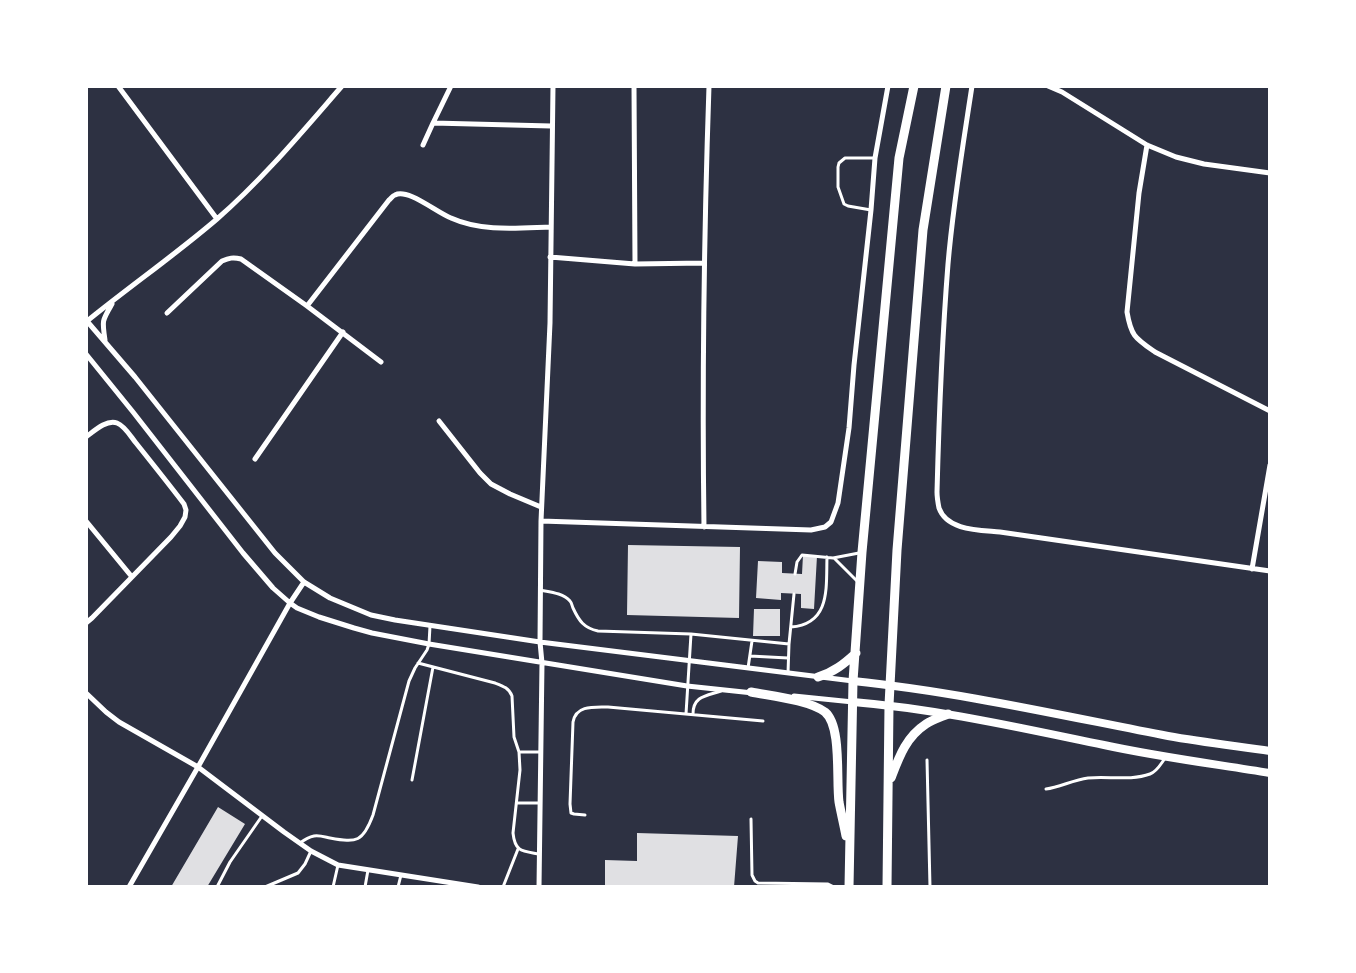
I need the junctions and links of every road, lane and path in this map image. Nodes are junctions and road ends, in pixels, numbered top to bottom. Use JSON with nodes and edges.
{"nodes":[{"id":1,"x":118,"y":86,"type":"edge"},
{"id":2,"x":342,"y":86,"type":"edge"},
{"id":3,"x":451,"y":86,"type":"edge"},
{"id":4,"x":553,"y":86,"type":"edge"},
{"id":5,"x":634,"y":86,"type":"edge"},
{"id":6,"x":709,"y":86,"type":"edge"},
{"id":7,"x":888,"y":86,"type":"edge"},
{"id":8,"x":914,"y":86,"type":"edge"},
{"id":9,"x":946,"y":86,"type":"edge"},
{"id":10,"x":972,"y":86,"type":"edge"},
{"id":11,"x":1048,"y":86,"type":"edge"},
{"id":12,"x":433,"y":123,"type":"junction"},
{"id":13,"x":552,"y":126,"type":"junction"},
{"id":14,"x":423,"y":145,"type":"dead end"},
{"id":15,"x":1147,"y":146,"type":"junction"},
{"id":16,"x":876,"y":158,"type":"junction"},
{"id":17,"x":1270,"y":172,"type":"edge"},
{"id":18,"x":871,"y":210,"type":"junction"},
{"id":19,"x":217,"y":219,"type":"junction"},
{"id":20,"x":551,"y":227,"type":"junction"},
{"id":21,"x":550,"y":257,"type":"junction"},
{"id":22,"x":704,"y":263,"type":"junction"},
{"id":23,"x":634,"y":264,"type":"junction"},
{"id":24,"x":114,"y":301,"type":"junction"},
{"id":25,"x":307,"y":306,"type":"junction"},
{"id":26,"x":167,"y":313,"type":"dead end"},
{"id":27,"x":87,"y":321,"type":"edge"},
{"id":28,"x":343,"y":332,"type":"junction"},
{"id":29,"x":105,"y":341,"type":"junction"},
{"id":30,"x":86,"y":354,"type":"edge"},
{"id":31,"x":381,"y":362,"type":"dead end"},
{"id":32,"x":1270,"y":411,"type":"edge"},
{"id":33,"x":439,"y":421,"type":"dead end"},
{"id":34,"x":86,"y":437,"type":"edge"},
{"id":35,"x":255,"y":459,"type":"dead end"},
{"id":36,"x":1270,"y":465,"type":"edge"},
{"id":37,"x":541,"y":507,"type":"junction"},
{"id":38,"x":86,"y":521,"type":"edge"},
{"id":39,"x":541,"y":521,"type":"junction"},
{"id":40,"x":704,"y":527,"type":"junction"},
{"id":41,"x":862,"y":552,"type":"junction"},
{"id":42,"x":827,"y":557,"type":"junction"},
{"id":43,"x":833,"y":558,"type":"junction"},
{"id":44,"x":1252,"y":569,"type":"junction"},
{"id":45,"x":1270,"y":571,"type":"edge"},
{"id":46,"x":795,"y":574,"type":"dead end"},
{"id":47,"x":132,"y":577,"type":"junction"},
{"id":48,"x":304,"y":582,"type":"junction"},
{"id":49,"x":860,"y":584,"type":"junction"},
{"id":50,"x":540,"y":590,"type":"junction"},
{"id":51,"x":794,"y":594,"type":"dead end"},
{"id":52,"x":290,"y":603,"type":"junction"},
{"id":53,"x":86,"y":623,"type":"edge"},
{"id":54,"x":430,"y":626,"type":"junction"},
{"id":55,"x":791,"y":627,"type":"junction"},
{"id":56,"x":691,"y":634,"type":"junction"},
{"id":57,"x":752,"y":640,"type":"junction"},
{"id":58,"x":540,"y":642,"type":"junction"},
{"id":59,"x":428,"y":644,"type":"junction"},
{"id":60,"x":789,"y":644,"type":"junction"},
{"id":61,"x":856,"y":653,"type":"junction"},
{"id":62,"x":750,"y":656,"type":"junction"},
{"id":63,"x":788,"y":658,"type":"junction"},
{"id":64,"x":688,"y":661,"type":"junction"},
{"id":65,"x":418,"y":663,"type":"junction"},
{"id":66,"x":542,"y":663,"type":"junction"},
{"id":67,"x":433,"y":667,"type":"junction"},
{"id":68,"x":748,"y":668,"type":"junction"},
{"id":69,"x":788,"y":673,"type":"junction"},
{"id":70,"x":818,"y":677,"type":"junction"},
{"id":71,"x":854,"y":681,"type":"junction"},
{"id":72,"x":890,"y":685,"type":"junction"},
{"id":73,"x":687,"y":686,"type":"junction"},
{"id":74,"x":724,"y":690,"type":"junction"},
{"id":75,"x":751,"y":692,"type":"junction"},
{"id":76,"x":86,"y":693,"type":"edge"},
{"id":77,"x":853,"y":702,"type":"junction"},
{"id":78,"x":889,"y":704,"type":"junction"},
{"id":79,"x":686,"y":714,"type":"junction"},
{"id":80,"x":693,"y":714,"type":"junction"},
{"id":81,"x":948,"y":714,"type":"junction"},
{"id":82,"x":763,"y":721,"type":"dead end"},
{"id":83,"x":1270,"y":751,"type":"edge"},
{"id":84,"x":519,"y":752,"type":"junction"},
{"id":85,"x":541,"y":752,"type":"junction"},
{"id":86,"x":1166,"y":756,"type":"junction"},
{"id":87,"x":927,"y":760,"type":"dead end"},
{"id":88,"x":198,"y":767,"type":"junction"},
{"id":89,"x":1270,"y":773,"type":"edge"},
{"id":90,"x":412,"y":780,"type":"dead end"},
{"id":91,"x":889,"y":785,"type":"junction"},
{"id":92,"x":1046,"y":789,"type":"dead end"},
{"id":93,"x":517,"y":803,"type":"junction"},
{"id":94,"x":540,"y":803,"type":"junction"},
{"id":95,"x":262,"y":815,"type":"junction"},
{"id":96,"x":586,"y":815,"type":"dead end"},
{"id":97,"x":751,"y":818,"type":"dead end"},
{"id":98,"x":300,"y":843,"type":"junction"},
{"id":99,"x":518,"y":849,"type":"junction"},
{"id":100,"x":311,"y":850,"type":"junction"},
{"id":101,"x":850,"y":853,"type":"junction"},
{"id":102,"x":540,"y":854,"type":"junction"},
{"id":103,"x":338,"y":864,"type":"junction"},
{"id":104,"x":368,"y":869,"type":"junction"},
{"id":105,"x":401,"y":874,"type":"junction"},
{"id":106,"x":128,"y":887,"type":"edge"},
{"id":107,"x":217,"y":887,"type":"edge"},
{"id":108,"x":265,"y":887,"type":"edge"},
{"id":109,"x":333,"y":887,"type":"edge"},
{"id":110,"x":365,"y":887,"type":"edge"},
{"id":111,"x":398,"y":887,"type":"edge"},
{"id":112,"x":478,"y":887,"type":"edge"},
{"id":113,"x":503,"y":887,"type":"edge"},
{"id":114,"x":540,"y":887,"type":"edge"},
{"id":115,"x":834,"y":887,"type":"edge"},
{"id":116,"x":849,"y":887,"type":"edge"},
{"id":117,"x":887,"y":887,"type":"edge"},
{"id":118,"x":930,"y":887,"type":"edge"}],
"edges":[{"from":1,"to":19,"type":"street"},
{"from":2,"to":19,"type":"street"},
{"from":3,"to":12,"type":"street"},
{"from":4,"to":13,"type":"street"},
{"from":5,"to":23,"type":"street"},
{"from":6,"to":22,"type":"street"},
{"from":7,"to":16,"type":"street"},
{"from":8,"to":41,"type":"main road"},
{"from":9,"to":72,"type":"main road"},
{"from":10,"to":44,"type":"street"},
{"from":11,"to":15,"type":"street"},
{"from":12,"to":13,"type":"street"},
{"from":12,"to":14,"type":"street"},
{"from":13,"to":20,"type":"street"},
{"from":15,"to":17,"type":"street"},
{"from":15,"to":32,"type":"street"},
{"from":16,"to":18,"type":"street"},
{"from":16,"to":18,"type":"lane"},
{"from":18,"to":40,"type":"street"},
{"from":19,"to":24,"type":"street"},
{"from":20,"to":21,"type":"street"},
{"from":20,"to":25,"type":"street"},
{"from":21,"to":23,"type":"street"},
{"from":21,"to":37,"type":"street"},
{"from":22,"to":23,"type":"street"},
{"from":22,"to":40,"type":"street"},
{"from":24,"to":27,"type":"street"},
{"from":24,"to":29,"type":"street"},
{"from":25,"to":26,"type":"street"},
{"from":25,"to":28,"type":"street"},
{"from":27,"to":29,"type":"street"},
{"from":28,"to":31,"type":"street"},
{"from":28,"to":35,"type":"street"},
{"from":29,"to":48,"type":"street"},
{"from":30,"to":52,"type":"street"},
{"from":33,"to":37,"type":"street"},
{"from":34,"to":47,"type":"street"},
{"from":36,"to":44,"type":"street"},
{"from":37,"to":39,"type":"street"},
{"from":38,"to":47,"type":"street"},
{"from":39,"to":40,"type":"street"},
{"from":39,"to":50,"type":"street"},
{"from":41,"to":43,"type":"lane"},
{"from":41,"to":49,"type":"main road"},
{"from":42,"to":43,"type":"lane"},
{"from":42,"to":46,"type":"lane"},
{"from":42,"to":55,"type":"lane"},
{"from":43,"to":49,"type":"lane"},
{"from":44,"to":45,"type":"street"},
{"from":47,"to":53,"type":"street"},
{"from":48,"to":52,"type":"street"},
{"from":48,"to":54,"type":"street"},
{"from":49,"to":61,"type":"main road"},
{"from":50,"to":56,"type":"lane"},
{"from":50,"to":58,"type":"street"},
{"from":51,"to":55,"type":"lane"},
{"from":52,"to":59,"type":"street"},
{"from":52,"to":88,"type":"street"},
{"from":54,"to":58,"type":"street"},
{"from":54,"to":59,"type":"lane"},
{"from":55,"to":60,"type":"lane"},
{"from":56,"to":57,"type":"lane"},
{"from":56,"to":64,"type":"lane"},
{"from":57,"to":60,"type":"lane"},
{"from":57,"to":62,"type":"lane"},
{"from":58,"to":64,"type":"street"},
{"from":58,"to":66,"type":"street"},
{"from":59,"to":65,"type":"lane"},
{"from":59,"to":66,"type":"street"},
{"from":60,"to":63,"type":"lane"},
{"from":61,"to":70,"type":"main road"},
{"from":61,"to":71,"type":"main road"},
{"from":62,"to":63,"type":"lane"},
{"from":62,"to":68,"type":"lane"},
{"from":63,"to":69,"type":"lane"},
{"from":64,"to":68,"type":"street"},
{"from":64,"to":73,"type":"lane"},
{"from":65,"to":67,"type":"lane"},
{"from":65,"to":98,"type":"lane"},
{"from":66,"to":73,"type":"street"},
{"from":66,"to":85,"type":"street"},
{"from":67,"to":84,"type":"lane"},
{"from":67,"to":90,"type":"lane"},
{"from":68,"to":69,"type":"street"},
{"from":69,"to":70,"type":"street"},
{"from":70,"to":71,"type":"street"},
{"from":71,"to":72,"type":"street"},
{"from":71,"to":77,"type":"main road"},
{"from":72,"to":78,"type":"main road"},
{"from":72,"to":83,"type":"street"},
{"from":73,"to":74,"type":"street"},
{"from":73,"to":79,"type":"lane"},
{"from":74,"to":75,"type":"street"},
{"from":74,"to":80,"type":"lane"},
{"from":75,"to":77,"type":"street"},
{"from":75,"to":101,"type":"main road"},
{"from":76,"to":88,"type":"street"},
{"from":77,"to":78,"type":"street"},
{"from":77,"to":101,"type":"main road"},
{"from":78,"to":81,"type":"street"},
{"from":78,"to":91,"type":"main road"},
{"from":79,"to":80,"type":"lane"},
{"from":79,"to":96,"type":"lane"},
{"from":80,"to":82,"type":"lane"},
{"from":81,"to":86,"type":"street"},
{"from":81,"to":91,"type":"main road"},
{"from":84,"to":85,"type":"lane"},
{"from":84,"to":93,"type":"lane"},
{"from":85,"to":94,"type":"street"},
{"from":86,"to":89,"type":"street"},
{"from":86,"to":92,"type":"lane"},
{"from":87,"to":118,"type":"lane"},
{"from":88,"to":95,"type":"street"},
{"from":88,"to":106,"type":"street"},
{"from":91,"to":117,"type":"main road"},
{"from":93,"to":94,"type":"lane"},
{"from":93,"to":99,"type":"lane"},
{"from":94,"to":102,"type":"street"},
{"from":95,"to":98,"type":"street"},
{"from":95,"to":107,"type":"lane"},
{"from":97,"to":115,"type":"lane"},
{"from":98,"to":100,"type":"street"},
{"from":99,"to":102,"type":"lane"},
{"from":99,"to":113,"type":"lane"},
{"from":100,"to":103,"type":"street"},
{"from":100,"to":108,"type":"lane"},
{"from":101,"to":116,"type":"main road"},
{"from":102,"to":114,"type":"street"},
{"from":103,"to":104,"type":"street"},
{"from":103,"to":109,"type":"lane"},
{"from":104,"to":105,"type":"street"},
{"from":104,"to":110,"type":"lane"},
{"from":105,"to":111,"type":"lane"},
{"from":105,"to":112,"type":"street"}]}
